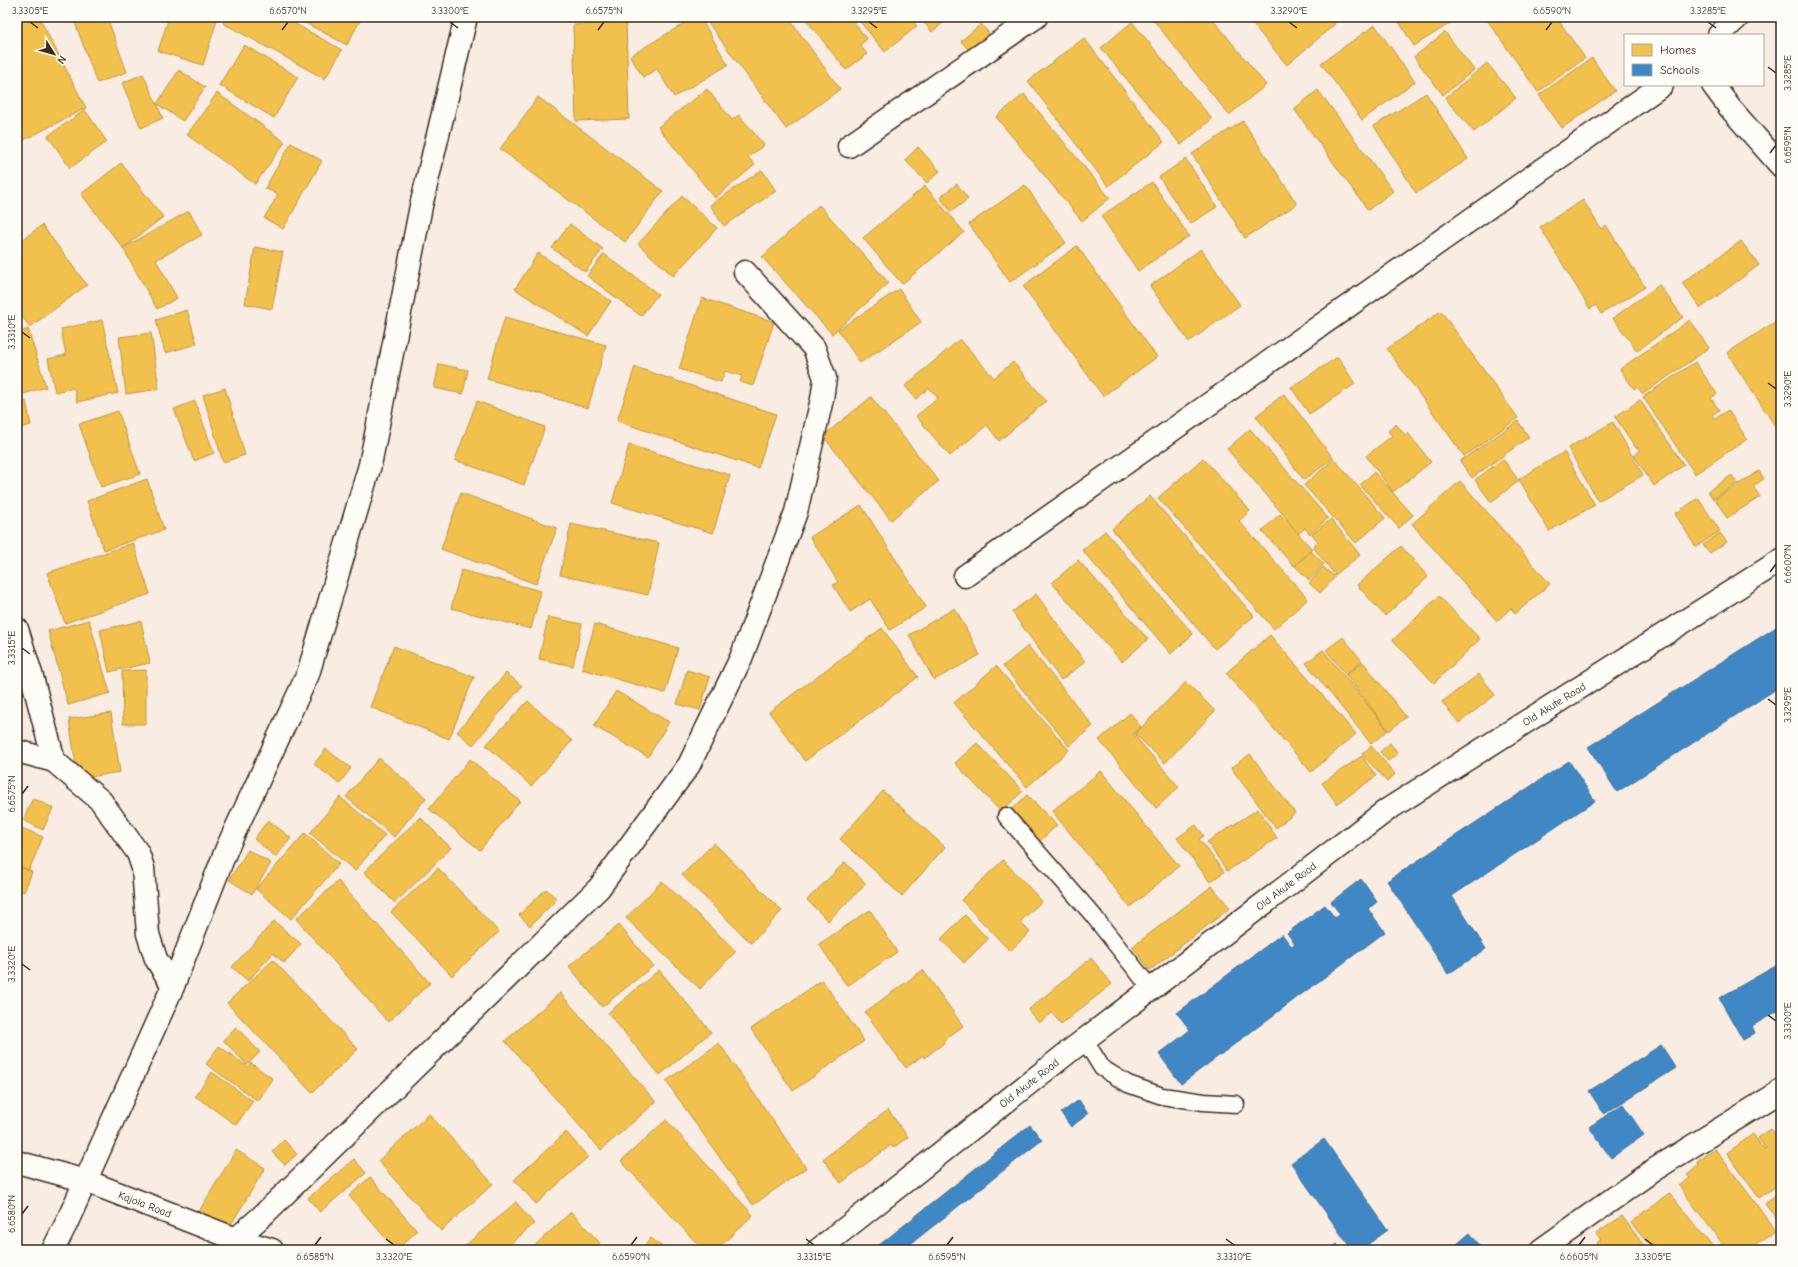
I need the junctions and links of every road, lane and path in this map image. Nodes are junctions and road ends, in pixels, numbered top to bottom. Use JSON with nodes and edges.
{"nodes":[{"id":1,"x":466,"y":17,"type":"edge"},
{"id":2,"x":1036,"y":17,"type":"edge"},
{"id":3,"x":1738,"y":17,"type":"edge"},
{"id":4,"x":1720,"y":34,"type":"edge"},
{"id":5,"x":1661,"y":86,"type":"edge"},
{"id":6,"x":1714,"y":86,"type":"edge"},
{"id":7,"x":849,"y":146,"type":"dead end"},
{"id":8,"x":1781,"y":166,"type":"edge"},
{"id":9,"x":745,"y":272,"type":"dead end"},
{"id":10,"x":1781,"y":560,"type":"edge"},
{"id":11,"x":965,"y":576,"type":"dead end"},
{"id":12,"x":17,"y":629,"type":"edge"},
{"id":13,"x":17,"y":751,"type":"edge"},
{"id":14,"x":54,"y":760,"type":"junction"},
{"id":15,"x":1006,"y":816,"type":"dead end"},
{"id":16,"x":173,"y":986,"type":"junction"},
{"id":17,"x":1151,"y":989,"type":"junction"},
{"id":18,"x":1084,"y":1040,"type":"junction"},
{"id":19,"x":1781,"y":1091,"type":"edge"},
{"id":20,"x":1236,"y":1104,"type":"dead end"},
{"id":21,"x":17,"y":1162,"type":"edge"},
{"id":22,"x":86,"y":1181,"type":"junction"},
{"id":23,"x":236,"y":1239,"type":"junction"},
{"id":24,"x":53,"y":1250,"type":"edge"},
{"id":25,"x":272,"y":1250,"type":"edge"},
{"id":26,"x":818,"y":1250,"type":"edge"},
{"id":27,"x":1541,"y":1250,"type":"edge"}],
"edges":[{"from":1,"to":16,"type":"street"},
{"from":2,"to":7,"type":"street"},
{"from":3,"to":4,"type":"street"},
{"from":5,"to":11,"type":"street"},
{"from":6,"to":8,"type":"street"},
{"from":9,"to":23,"type":"street"},
{"from":10,"to":17,"type":"street","name":"Old Akute Road"},
{"from":12,"to":14,"type":"street"},
{"from":13,"to":14,"type":"street"},
{"from":14,"to":16,"type":"street"},
{"from":15,"to":17,"type":"lane"},
{"from":16,"to":22,"type":"street"},
{"from":17,"to":18,"type":"street","name":"Old Akute Road"},
{"from":18,"to":20,"type":"lane"},
{"from":18,"to":26,"type":"street","name":"Old Akute Road"},
{"from":19,"to":27,"type":"street"},
{"from":21,"to":22,"type":"street","name":"Kajola Road"},
{"from":22,"to":23,"type":"street","name":"Kajola Road"},
{"from":22,"to":24,"type":"street"},
{"from":23,"to":25,"type":"street","name":"Kajola Road"}]}
